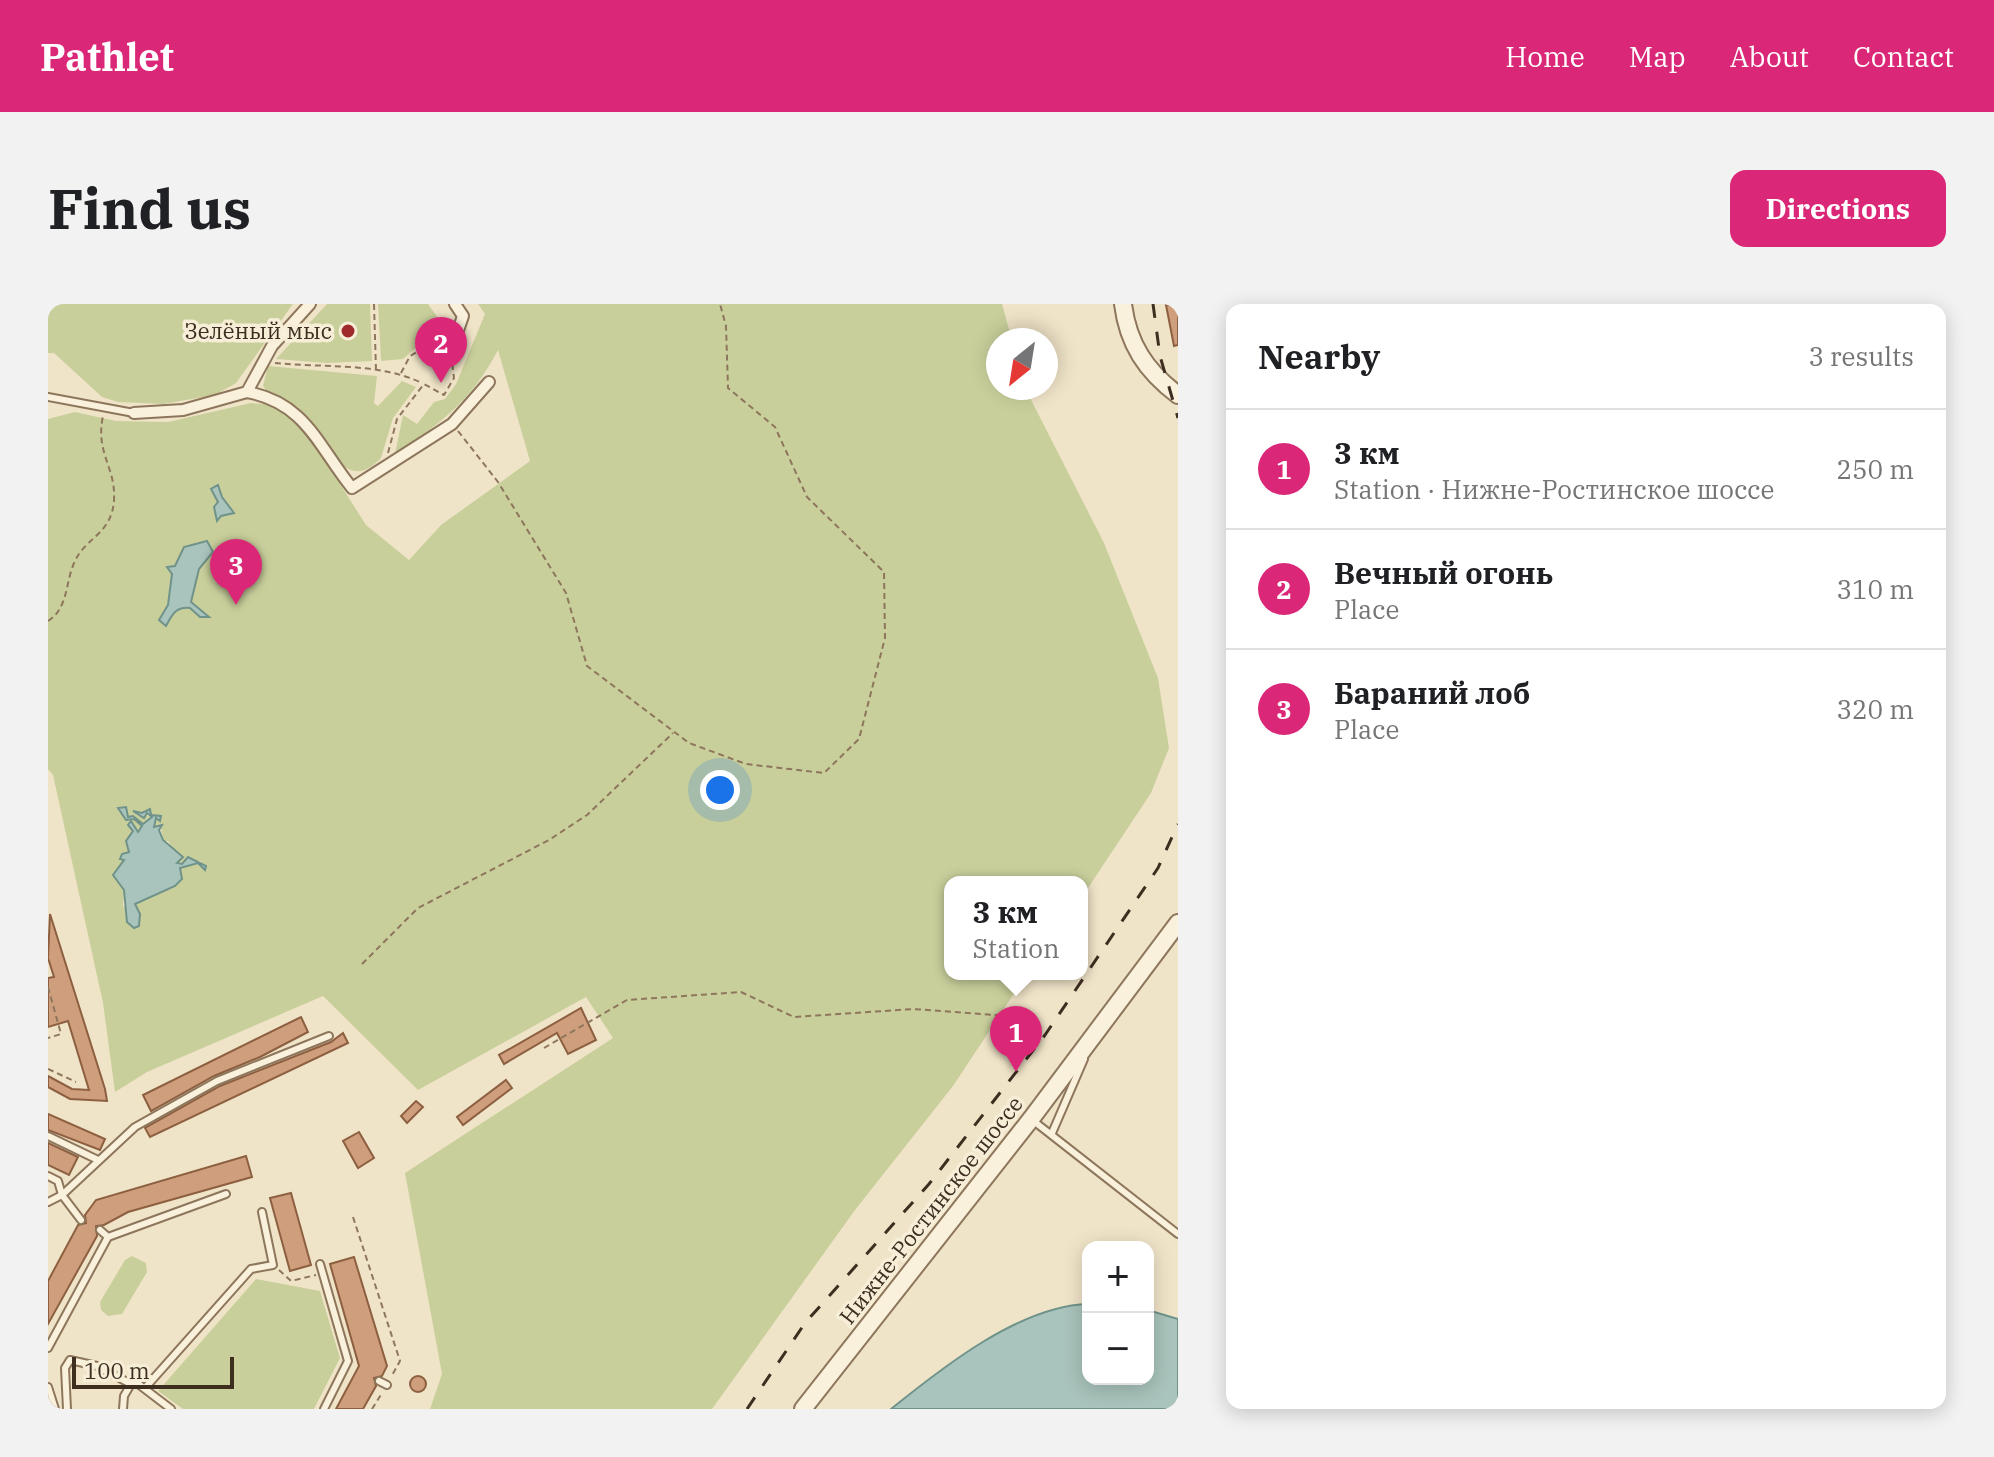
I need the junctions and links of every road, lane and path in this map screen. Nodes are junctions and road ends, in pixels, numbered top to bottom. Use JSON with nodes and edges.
{"nodes":[{"id":1,"x":310,"y":304,"type":"edge"},
{"id":2,"x":374,"y":304,"type":"edge"},
{"id":3,"x":455,"y":304,"type":"edge"},
{"id":4,"x":720,"y":304,"type":"edge"},
{"id":5,"x":1123,"y":304,"type":"edge"},
{"id":6,"x":434,"y":349,"type":"dead end"},
{"id":7,"x":451,"y":351,"type":"joint"},
{"id":8,"x":262,"y":361,"type":"junction"},
{"id":9,"x":376,"y":370,"type":"junction"},
{"id":10,"x":401,"y":373,"type":"junction"},
{"id":11,"x":489,"y":382,"type":"dead end"},
{"id":12,"x":424,"y":384,"type":"junction"},
{"id":13,"x":247,"y":392,"type":"junction"},
{"id":14,"x":1178,"y":395,"type":"edge"},
{"id":15,"x":48,"y":397,"type":"edge"},
{"id":16,"x":134,"y":413,"type":"joint"},
{"id":17,"x":103,"y":415,"type":"dead end"},
{"id":18,"x":452,"y":424,"type":"junction"},
{"id":19,"x":385,"y":466,"type":"junction"},
{"id":20,"x":48,"y":621,"type":"edge"},
{"id":21,"x":674,"y":732,"type":"junction"},
{"id":22,"x":1178,"y":923,"type":"edge"},
{"id":23,"x":362,"y":964,"type":"dead end"},
{"id":24,"x":48,"y":987,"type":"edge"},
{"id":25,"x":1023,"y":1017,"type":"dead end"},
{"id":26,"x":329,"y":1036,"type":"dead end"},
{"id":27,"x":48,"y":1038,"type":"edge"},
{"id":28,"x":1092,"y":1040,"type":"junction"},
{"id":29,"x":544,"y":1048,"type":"dead end"},
{"id":30,"x":48,"y":1069,"type":"edge"},
{"id":31,"x":76,"y":1082,"type":"dead end"},
{"id":32,"x":1031,"y":1119,"type":"junction"},
{"id":33,"x":1052,"y":1133,"type":"junction"},
{"id":34,"x":48,"y":1136,"type":"edge"},
{"id":35,"x":98,"y":1160,"type":"junction"},
{"id":36,"x":48,"y":1176,"type":"edge"},
{"id":37,"x":226,"y":1194,"type":"dead end"},
{"id":38,"x":62,"y":1195,"type":"junction"},
{"id":39,"x":48,"y":1202,"type":"edge"},
{"id":40,"x":262,"y":1212,"type":"dead end"},
{"id":41,"x":353,"y":1217,"type":"dead end"},
{"id":42,"x":81,"y":1220,"type":"dead end"},
{"id":43,"x":100,"y":1230,"type":"dead end"},
{"id":44,"x":1178,"y":1234,"type":"edge"},
{"id":45,"x":108,"y":1237,"type":"junction"},
{"id":46,"x":320,"y":1264,"type":"dead end"},
{"id":47,"x":273,"y":1265,"type":"junction"},
{"id":48,"x":321,"y":1273,"type":"junction"},
{"id":49,"x":48,"y":1348,"type":"edge"},
{"id":50,"x":346,"y":1367,"type":"junction"},
{"id":51,"x":356,"y":1372,"type":"dead end"},
{"id":52,"x":379,"y":1381,"type":"dead end"},
{"id":53,"x":131,"y":1384,"type":"junction"},
{"id":54,"x":387,"y":1385,"type":"junction"},
{"id":55,"x":48,"y":1387,"type":"edge"},
{"id":56,"x":145,"y":1388,"type":"junction"},
{"id":57,"x":55,"y":1409,"type":"edge"},
{"id":58,"x":67,"y":1409,"type":"edge"},
{"id":59,"x":123,"y":1409,"type":"edge"},
{"id":60,"x":171,"y":1409,"type":"edge"},
{"id":61,"x":324,"y":1409,"type":"edge"},
{"id":62,"x":372,"y":1409,"type":"edge"},
{"id":63,"x":803,"y":1409,"type":"edge"}],
"edges":[{"from":1,"to":8,"type":"street"},
{"from":2,"to":9,"type":"path"},
{"from":3,"to":7,"type":"street"},
{"from":4,"to":21,"type":"path"},
{"from":5,"to":14,"type":"street"},
{"from":6,"to":10,"type":"path"},
{"from":7,"to":12,"type":"path"},
{"from":8,"to":9,"type":"path"},
{"from":8,"to":13,"type":"street"},
{"from":9,"to":10,"type":"path"},
{"from":10,"to":12,"type":"path"},
{"from":11,"to":18,"type":"street"},
{"from":12,"to":19,"type":"path"},
{"from":13,"to":16,"type":"street"},
{"from":13,"to":19,"type":"street"},
{"from":15,"to":16,"type":"lane"},
{"from":17,"to":20,"type":"path"},
{"from":18,"to":19,"type":"street"},
{"from":18,"to":21,"type":"path"},
{"from":21,"to":23,"type":"path"},
{"from":22,"to":28,"type":"street","name":"Нижне-Ростинское шоссе"},
{"from":24,"to":27,"type":"path"},
{"from":25,"to":29,"type":"path"},
{"from":26,"to":35,"type":"lane"},
{"from":28,"to":32,"type":"street","name":"Нижне-Ростинское шоссе"},
{"from":28,"to":33,"type":"lane"},
{"from":30,"to":31,"type":"path"},
{"from":32,"to":33,"type":"lane"},
{"from":32,"to":63,"type":"street","name":"Нижне-Ростинское шоссе"},
{"from":33,"to":44,"type":"lane"},
{"from":34,"to":35,"type":"lane"},
{"from":35,"to":38,"type":"lane"},
{"from":36,"to":38,"type":"lane"},
{"from":37,"to":45,"type":"lane"},
{"from":38,"to":39,"type":"lane"},
{"from":38,"to":42,"type":"lane"},
{"from":40,"to":47,"type":"lane"},
{"from":41,"to":54,"type":"path"},
{"from":43,"to":45,"type":"lane"},
{"from":45,"to":49,"type":"lane"},
{"from":46,"to":48,"type":"lane"},
{"from":47,"to":48,"type":"path"},
{"from":47,"to":56,"type":"lane"},
{"from":48,"to":50,"type":"lane"},
{"from":50,"to":51,"type":"lane"},
{"from":50,"to":61,"type":"lane"},
{"from":52,"to":54,"type":"lane"},
{"from":53,"to":56,"type":"lane"},
{"from":53,"to":58,"type":"lane"},
{"from":53,"to":59,"type":"lane"},
{"from":54,"to":62,"type":"path"},
{"from":55,"to":57,"type":"lane"},
{"from":56,"to":60,"type":"lane"}]}
